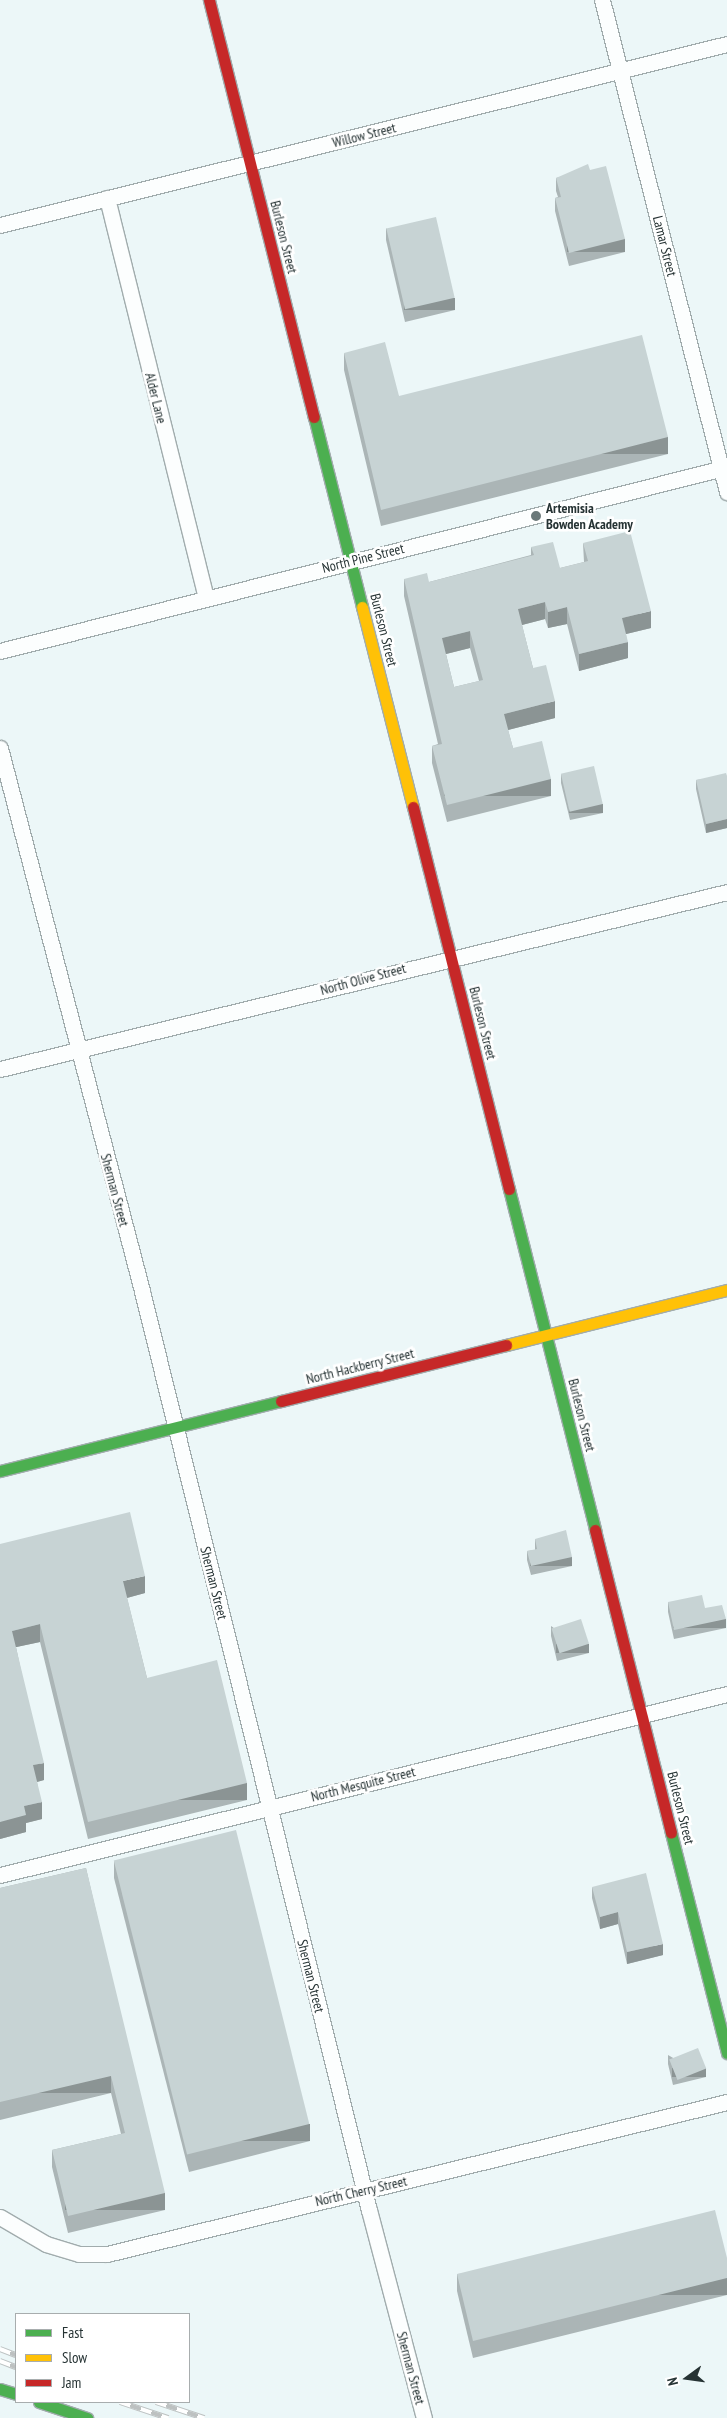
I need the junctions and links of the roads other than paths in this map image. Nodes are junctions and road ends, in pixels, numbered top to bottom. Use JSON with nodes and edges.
{"nodes":[{"id":1,"x":209,"y":0,"type":"edge"},
{"id":2,"x":602,"y":0,"type":"edge"},
{"id":3,"x":727,"y":44,"type":"edge"},
{"id":4,"x":620,"y":71,"type":"junction"},
{"id":5,"x":250,"y":162,"type":"junction"},
{"id":6,"x":107,"y":198,"type":"junction"},
{"id":7,"x":0,"y":224,"type":"edge"},
{"id":8,"x":724,"y":468,"type":"edge"},
{"id":9,"x":727,"y":492,"type":"edge"},
{"id":10,"x":351,"y":562,"type":"junction"},
{"id":11,"x":206,"y":598,"type":"junction"},
{"id":12,"x":0,"y":651,"type":"edge"},
{"id":13,"x":0,"y":748,"type":"edge"},
{"id":14,"x":727,"y":892,"type":"edge"},
{"id":15,"x":452,"y":961,"type":"junction"},
{"id":16,"x":77,"y":1051,"type":"junction"},
{"id":17,"x":0,"y":1069,"type":"edge"},
{"id":18,"x":727,"y":1290,"type":"edge"},
{"id":19,"x":546,"y":1335,"type":"junction"},
{"id":20,"x":176,"y":1427,"type":"junction"},
{"id":21,"x":0,"y":1471,"type":"edge"},
{"id":22,"x":727,"y":1694,"type":"edge"},
{"id":23,"x":642,"y":1714,"type":"junction"},
{"id":24,"x":270,"y":1808,"type":"junction"},
{"id":25,"x":0,"y":1875,"type":"edge"},
{"id":26,"x":727,"y":2052,"type":"edge"},
{"id":27,"x":727,"y":2102,"type":"edge"},
{"id":28,"x":364,"y":2191,"type":"junction"},
{"id":29,"x":0,"y":2217,"type":"edge"},
{"id":30,"x":0,"y":2389,"type":"edge"},
{"id":31,"x":15,"y":2394,"type":"edge"},
{"id":32,"x":41,"y":2403,"type":"edge"},
{"id":33,"x":87,"y":2418,"type":"edge"},
{"id":34,"x":424,"y":2418,"type":"edge"}],
"edges":[{"from":1,"to":5,"type":"street","name":"Burleson Street"},
{"from":2,"to":4,"type":"street","name":"Lamar Street"},
{"from":3,"to":4,"type":"street","name":"Willow Street"},
{"from":4,"to":5,"type":"street","name":"Willow Street"},
{"from":4,"to":8,"type":"street","name":"Lamar Street"},
{"from":5,"to":6,"type":"street","name":"Willow Street"},
{"from":5,"to":10,"type":"street","name":"Burleson Street"},
{"from":6,"to":7,"type":"street","name":"Willow Street"},
{"from":6,"to":11,"type":"street","name":"Alder Lane"},
{"from":8,"to":9,"type":"street","name":"Lamar Street"},
{"from":8,"to":10,"type":"street","name":"North Pine Street"},
{"from":10,"to":11,"type":"street","name":"North Pine Street"},
{"from":10,"to":15,"type":"street","name":"Burleson Street"},
{"from":11,"to":12,"type":"street","name":"North Pine Street"},
{"from":13,"to":16,"type":"street","name":"Sherman Street"},
{"from":14,"to":15,"type":"street","name":"North Olive Street"},
{"from":15,"to":16,"type":"street","name":"North Olive Street"},
{"from":15,"to":19,"type":"street","name":"Burleson Street"},
{"from":16,"to":17,"type":"street","name":"North Olive Street"},
{"from":16,"to":20,"type":"street","name":"Sherman Street"},
{"from":18,"to":19,"type":"street","name":"North Hackberry Street"},
{"from":19,"to":20,"type":"street","name":"North Hackberry Street"},
{"from":19,"to":23,"type":"street","name":"Burleson Street"},
{"from":20,"to":21,"type":"street","name":"North Hackberry Street"},
{"from":20,"to":24,"type":"street","name":"Sherman Street"},
{"from":22,"to":23,"type":"street","name":"North Mesquite Street"},
{"from":23,"to":24,"type":"street","name":"North Mesquite Street"},
{"from":23,"to":26,"type":"street","name":"Burleson Street"},
{"from":24,"to":25,"type":"street","name":"North Mesquite Street"},
{"from":24,"to":28,"type":"street","name":"Sherman Street"},
{"from":27,"to":28,"type":"street","name":"North Cherry Street"},
{"from":28,"to":29,"type":"street","name":"North Cherry Street"},
{"from":28,"to":34,"type":"street","name":"Sherman Street"},
{"from":30,"to":31,"type":"street"},
{"from":32,"to":33,"type":"street"}]}
